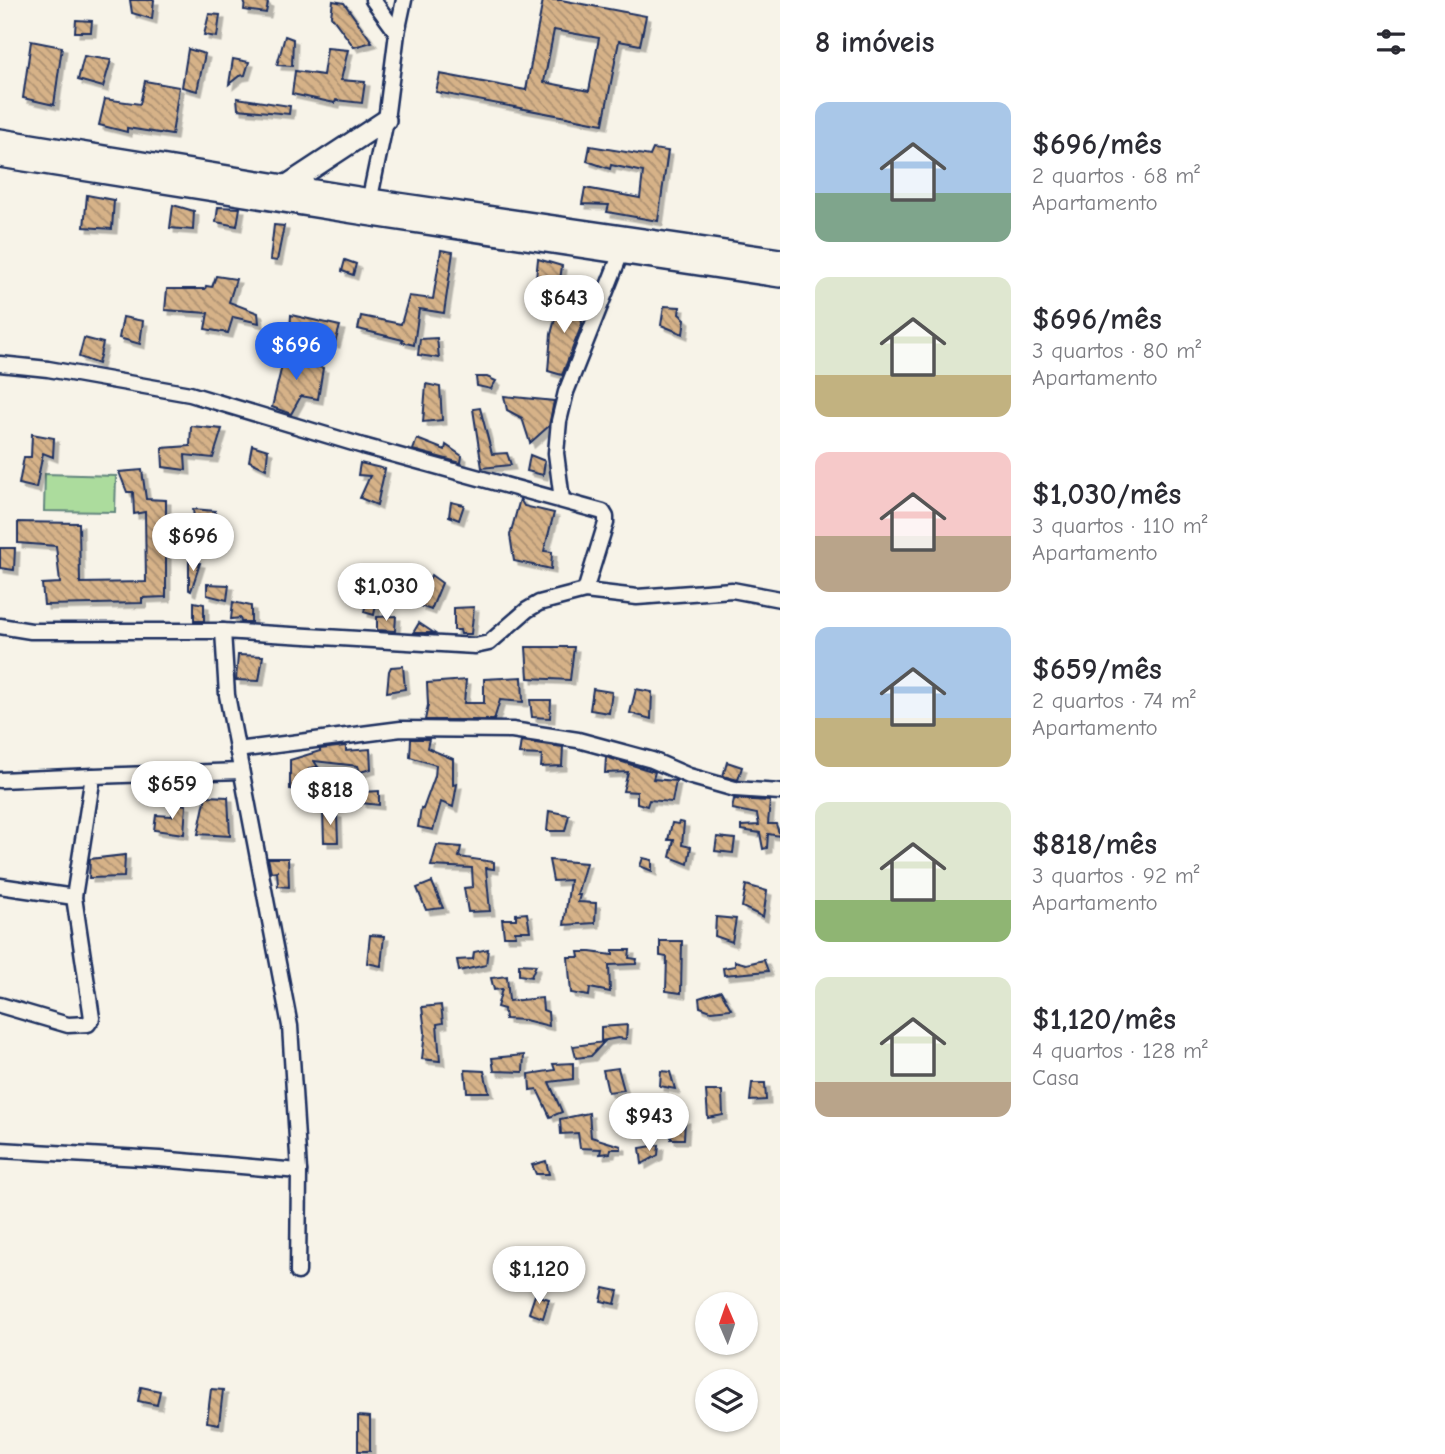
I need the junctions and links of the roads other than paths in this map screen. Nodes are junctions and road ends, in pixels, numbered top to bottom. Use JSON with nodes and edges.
{"nodes":[{"id":1,"x":373,"y":0,"type":"edge"},
{"id":2,"x":404,"y":0,"type":"edge"},
{"id":3,"x":397,"y":33,"type":"junction"},
{"id":4,"x":386,"y":120,"type":"junction"},
{"id":5,"x":0,"y":138,"type":"edge"},
{"id":6,"x":0,"y":157,"type":"edge"},
{"id":7,"x":287,"y":185,"type":"junction"},
{"id":8,"x":368,"y":207,"type":"junction"},
{"id":9,"x":621,"y":253,"type":"junction"},
{"id":10,"x":702,"y":257,"type":"junction"},
{"id":11,"x":780,"y":259,"type":"edge"},
{"id":12,"x":780,"y":277,"type":"edge"},
{"id":13,"x":0,"y":364,"type":"edge"},
{"id":14,"x":562,"y":500,"type":"junction"},
{"id":15,"x":585,"y":592,"type":"junction"},
{"id":16,"x":779,"y":596,"type":"edge"},
{"id":17,"x":0,"y":626,"type":"edge"},
{"id":18,"x":223,"y":631,"type":"junction"},
{"id":19,"x":237,"y":750,"type":"junction"},
{"id":20,"x":241,"y":771,"type":"junction"},
{"id":21,"x":93,"y":776,"type":"junction"},
{"id":22,"x":0,"y":780,"type":"edge"},
{"id":23,"x":780,"y":792,"type":"edge"},
{"id":24,"x":0,"y":886,"type":"edge"},
{"id":25,"x":74,"y":897,"type":"junction"},
{"id":26,"x":0,"y":1005,"type":"edge"},
{"id":27,"x":0,"y":1150,"type":"edge"},
{"id":28,"x":299,"y":1171,"type":"junction"},
{"id":29,"x":298,"y":1272,"type":"dead end"}],
"edges":[{"from":1,"to":3,"type":"street"},
{"from":2,"to":3,"type":"street"},
{"from":3,"to":4,"type":"street"},
{"from":4,"to":7,"type":"street"},
{"from":4,"to":8,"type":"street"},
{"from":5,"to":7,"type":"street"},
{"from":6,"to":8,"type":"street"},
{"from":7,"to":8,"type":"street"},
{"from":8,"to":9,"type":"street"},
{"from":8,"to":10,"type":"street"},
{"from":9,"to":10,"type":"street"},
{"from":9,"to":14,"type":"street"},
{"from":10,"to":11,"type":"street"},
{"from":10,"to":12,"type":"street"},
{"from":13,"to":14,"type":"street"},
{"from":14,"to":15,"type":"street"},
{"from":15,"to":16,"type":"street"},
{"from":15,"to":18,"type":"street"},
{"from":17,"to":18,"type":"street"},
{"from":18,"to":19,"type":"street"},
{"from":19,"to":20,"type":"street"},
{"from":19,"to":23,"type":"street"},
{"from":20,"to":21,"type":"street"},
{"from":20,"to":28,"type":"street"},
{"from":21,"to":22,"type":"street"},
{"from":21,"to":25,"type":"street"},
{"from":24,"to":25,"type":"street"},
{"from":25,"to":26,"type":"street"},
{"from":27,"to":28,"type":"street"},
{"from":28,"to":29,"type":"street"}]}
